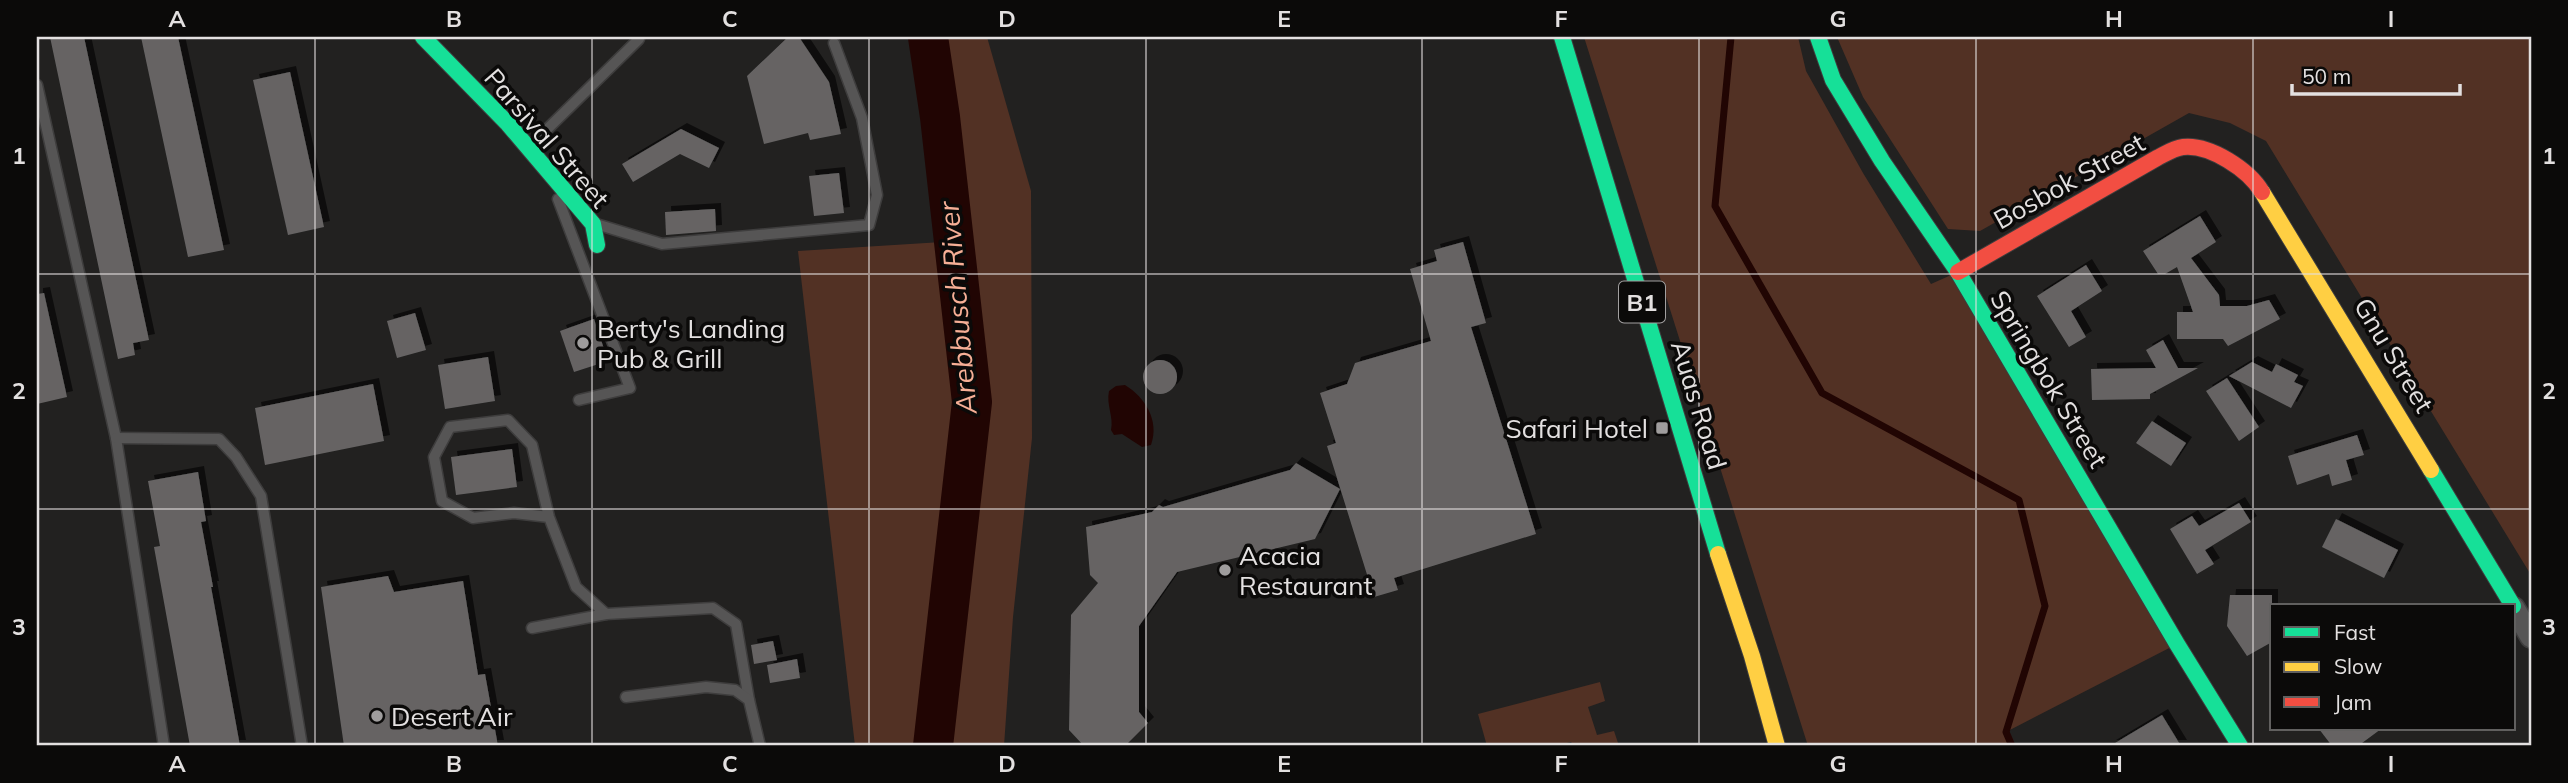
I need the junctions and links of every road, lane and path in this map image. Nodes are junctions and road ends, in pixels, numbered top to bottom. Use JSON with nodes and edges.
{"nodes":[{"id":1,"x":423,"y":37,"type":"edge"},
{"id":2,"x":1562,"y":37,"type":"edge"},
{"id":3,"x":1818,"y":37,"type":"edge"},
{"id":4,"x":639,"y":39,"type":"dead end"},
{"id":5,"x":834,"y":43,"type":"dead end"},
{"id":6,"x":37,"y":85,"type":"edge"},
{"id":7,"x":528,"y":148,"type":"junction"},
{"id":8,"x":2208,"y":152,"type":"joint"},
{"id":9,"x":546,"y":171,"type":"junction"},
{"id":10,"x":593,"y":223,"type":"junction"},
{"id":11,"x":597,"y":245,"type":"dead end"},
{"id":12,"x":1958,"y":272,"type":"junction"},
{"id":13,"x":579,"y":400,"type":"dead end"},
{"id":14,"x":116,"y":438,"type":"junction"},
{"id":15,"x":549,"y":517,"type":"junction"},
{"id":16,"x":2511,"y":604,"type":"edge"},
{"id":17,"x":2516,"y":612,"type":"edge"},
{"id":18,"x":606,"y":614,"type":"junction"},
{"id":19,"x":533,"y":628,"type":"dead end"},
{"id":20,"x":2531,"y":637,"type":"edge"},
{"id":21,"x":626,"y":698,"type":"dead end"},
{"id":22,"x":749,"y":701,"type":"junction"},
{"id":23,"x":164,"y":746,"type":"edge"},
{"id":24,"x":302,"y":746,"type":"edge"},
{"id":25,"x":760,"y":746,"type":"edge"},
{"id":26,"x":1777,"y":746,"type":"edge"},
{"id":27,"x":2240,"y":746,"type":"edge"}],
"edges":[{"from":1,"to":7,"type":"street","name":"Parsival Street"},
{"from":2,"to":26,"type":"street","name":"Auas Road","number":"B1"},
{"from":3,"to":12,"type":"street","name":"Springbok Street"},
{"from":4,"to":7,"type":"lane"},
{"from":5,"to":10,"type":"lane"},
{"from":6,"to":14,"type":"lane"},
{"from":7,"to":9,"type":"street","name":"Parsival Street"},
{"from":8,"to":12,"type":"street","name":"Bosbok Street"},
{"from":8,"to":16,"type":"street","name":"Gnu Street"},
{"from":9,"to":10,"type":"street","name":"Parsival Street"},
{"from":9,"to":13,"type":"lane"},
{"from":10,"to":11,"type":"street","name":"Parsival Street"},
{"from":12,"to":27,"type":"street","name":"Springbok Street"},
{"from":14,"to":23,"type":"lane"},
{"from":14,"to":24,"type":"lane"},
{"from":15,"to":15,"type":"lane"},
{"from":15,"to":18,"type":"lane"},
{"from":17,"to":20,"type":"street","name":"Gnu Street"},
{"from":18,"to":19,"type":"lane"},
{"from":18,"to":22,"type":"lane"},
{"from":21,"to":22,"type":"lane"},
{"from":22,"to":25,"type":"lane"}]}
